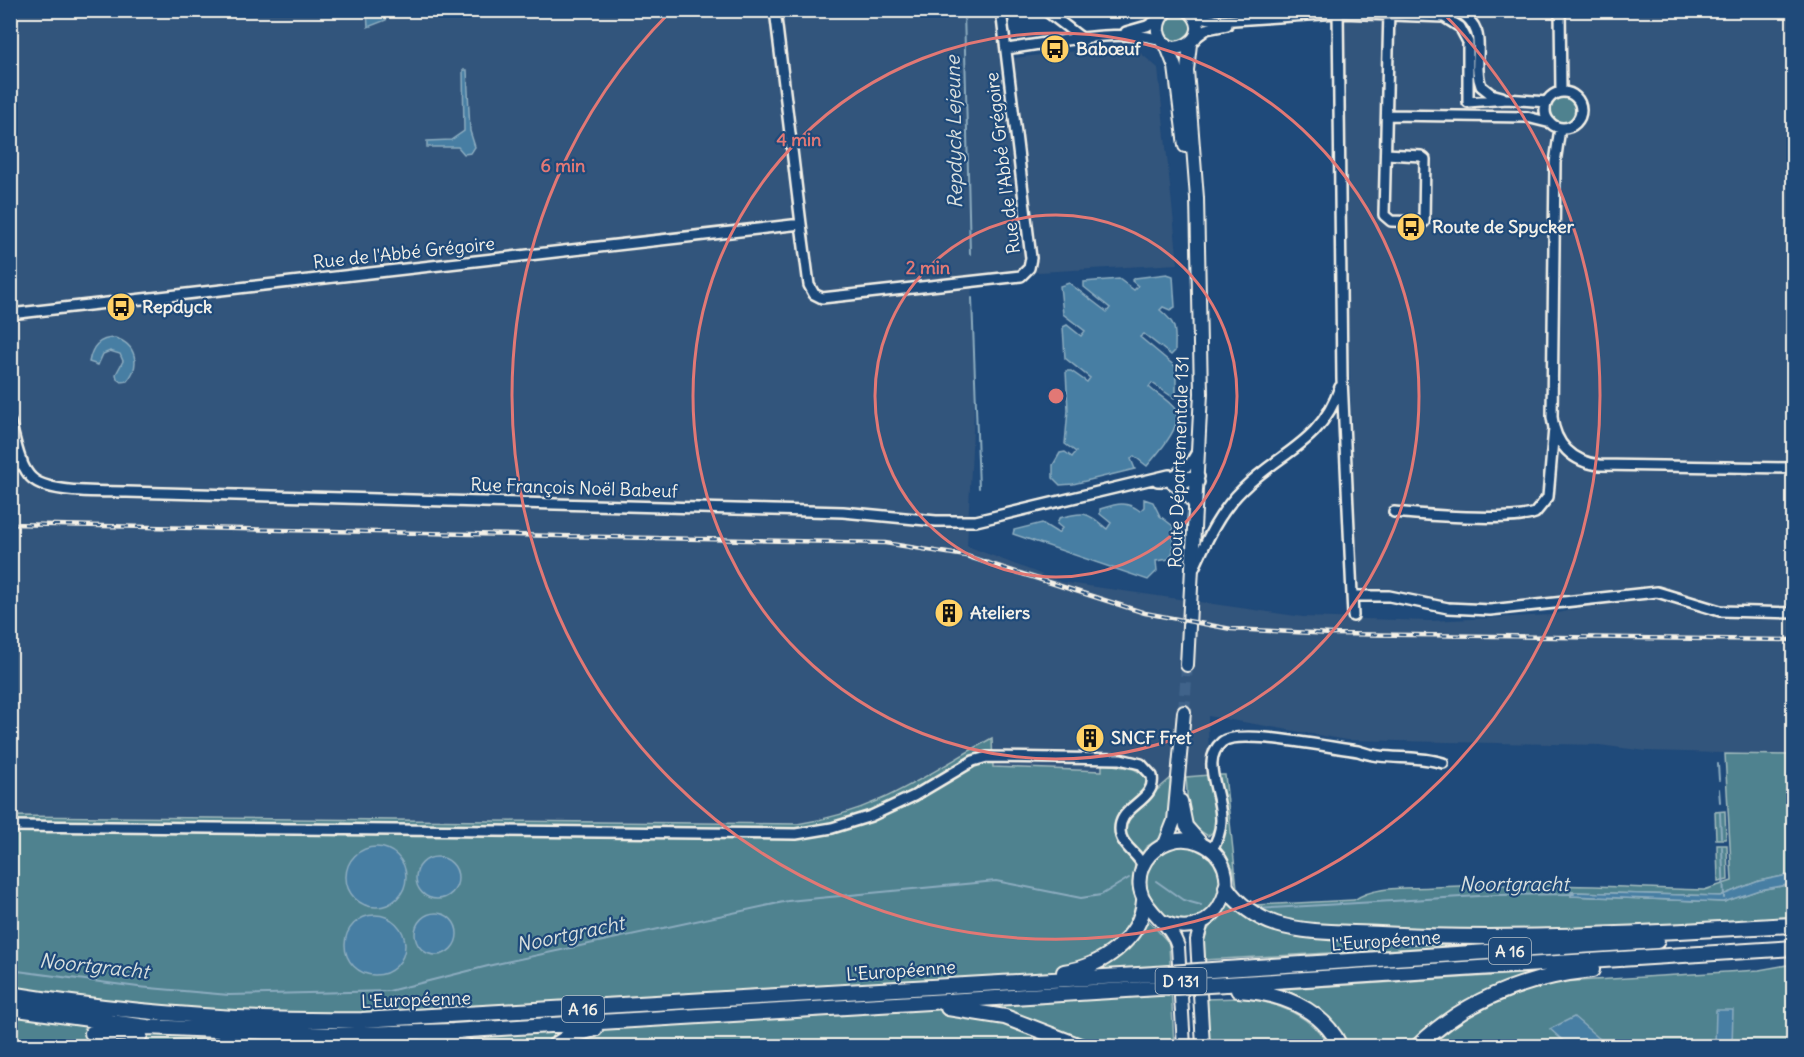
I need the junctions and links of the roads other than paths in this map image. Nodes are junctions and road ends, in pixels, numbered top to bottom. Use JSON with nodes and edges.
{"nodes":[{"id":1,"x":775,"y":10,"type":"edge"},
{"id":2,"x":1001,"y":10,"type":"edge"},
{"id":3,"x":1045,"y":10,"type":"edge"},
{"id":4,"x":1457,"y":10,"type":"edge"},
{"id":5,"x":1560,"y":10,"type":"edge"},
{"id":6,"x":1339,"y":11,"type":"edge"},
{"id":7,"x":1164,"y":13,"type":"edge"},
{"id":8,"x":1191,"y":13,"type":"edge"},
{"id":9,"x":1388,"y":13,"type":"edge"},
{"id":10,"x":1245,"y":21,"type":"junction"},
{"id":11,"x":1112,"y":36,"type":"junction"},
{"id":12,"x":1084,"y":39,"type":"junction"},
{"id":13,"x":1193,"y":40,"type":"junction"},
{"id":14,"x":1164,"y":42,"type":"junction"},
{"id":15,"x":1005,"y":49,"type":"junction"},
{"id":16,"x":1561,"y":92,"type":"junction"},
{"id":17,"x":1507,"y":99,"type":"junction"},
{"id":18,"x":1546,"y":104,"type":"junction"},
{"id":19,"x":1387,"y":116,"type":"junction"},
{"id":20,"x":1527,"y":117,"type":"junction"},
{"id":21,"x":1551,"y":123,"type":"junction"},
{"id":22,"x":1560,"y":128,"type":"junction"},
{"id":23,"x":1386,"y":154,"type":"junction"},
{"id":24,"x":801,"y":224,"type":"junction"},
{"id":25,"x":1198,"y":261,"type":"junction"},
{"id":26,"x":10,"y":314,"type":"edge"},
{"id":27,"x":1342,"y":379,"type":"junction"},
{"id":28,"x":10,"y":422,"type":"edge"},
{"id":29,"x":1554,"y":428,"type":"junction"},
{"id":30,"x":1200,"y":444,"type":"junction"},
{"id":31,"x":22,"y":461,"type":"junction"},
{"id":32,"x":1794,"y":468,"type":"edge"},
{"id":33,"x":10,"y":469,"type":"edge"},
{"id":34,"x":1176,"y":474,"type":"junction"},
{"id":35,"x":1165,"y":480,"type":"junction"},
{"id":36,"x":1199,"y":480,"type":"junction"},
{"id":37,"x":1146,"y":482,"type":"junction"},
{"id":38,"x":1197,"y":510,"type":"junction"},
{"id":39,"x":1394,"y":512,"type":"dead end"},
{"id":40,"x":1194,"y":568,"type":"junction"},
{"id":41,"x":1352,"y":596,"type":"junction"},
{"id":42,"x":1794,"y":613,"type":"edge"},
{"id":43,"x":1353,"y":616,"type":"dead end"},
{"id":44,"x":1188,"y":665,"type":"tunnel mouth"},
{"id":45,"x":1184,"y":712,"type":"tunnel mouth"},
{"id":46,"x":1443,"y":763,"type":"dead end"},
{"id":47,"x":1179,"y":778,"type":"junction"},
{"id":48,"x":10,"y":826,"type":"edge"},
{"id":49,"x":1165,"y":844,"type":"junction"},
{"id":50,"x":1207,"y":847,"type":"junction"},
{"id":51,"x":1128,"y":848,"type":"junction"},
{"id":52,"x":1151,"y":854,"type":"junction"},
{"id":53,"x":1143,"y":867,"type":"junction"},
{"id":54,"x":1226,"y":887,"type":"junction"},
{"id":55,"x":1144,"y":901,"type":"junction"},
{"id":56,"x":1162,"y":921,"type":"junction"},
{"id":57,"x":1202,"y":922,"type":"junction"},
{"id":58,"x":1794,"y":927,"type":"edge"},
{"id":59,"x":1794,"y":948,"type":"edge"},
{"id":60,"x":1755,"y":952,"type":"junction"},
{"id":61,"x":966,"y":985,"type":"junction"},
{"id":62,"x":1226,"y":987,"type":"junction"},
{"id":63,"x":10,"y":994,"type":"edge"},
{"id":64,"x":866,"y":1006,"type":"junction"},
{"id":65,"x":10,"y":1008,"type":"edge"},
{"id":66,"x":722,"y":1015,"type":"junction"},
{"id":67,"x":92,"y":1033,"type":"dead end"},
{"id":68,"x":256,"y":1033,"type":"junction"},
{"id":69,"x":317,"y":1035,"type":"junction"},
{"id":70,"x":466,"y":1047,"type":"edge"},
{"id":71,"x":554,"y":1047,"type":"edge"},
{"id":72,"x":1080,"y":1047,"type":"edge"},
{"id":73,"x":1184,"y":1047,"type":"edge"},
{"id":74,"x":1203,"y":1047,"type":"edge"},
{"id":75,"x":1340,"y":1047,"type":"edge"},
{"id":76,"x":1418,"y":1047,"type":"edge"}],
"edges":[{"from":1,"to":24,"type":"street","name":"Rue de l'Abbé Grégoire"},
{"from":2,"to":15,"type":"street","name":"Rue de l'Abbé Grégoire"},
{"from":3,"to":12,"type":"street"},
{"from":4,"to":17,"type":"street"},
{"from":5,"to":16,"type":"street"},
{"from":6,"to":9,"type":"street"},
{"from":6,"to":10,"type":"street"},
{"from":6,"to":27,"type":"street"},
{"from":7,"to":11,"type":"street","name":"Rue de l'Abbé Grégoire"},
{"from":7,"to":14,"type":"main road","name":"Route Départementale 131"},
{"from":8,"to":10,"type":"street"},
{"from":8,"to":13,"type":"main road","name":"Route Départementale 131"},
{"from":9,"to":17,"type":"street"},
{"from":9,"to":19,"type":"street"},
{"from":10,"to":13,"type":"street"},
{"from":11,"to":12,"type":"street","name":"Rue de l'Abbé Grégoire"},
{"from":11,"to":14,"type":"street","name":"Rue de l'Abbé Grégoire"},
{"from":12,"to":15,"type":"street","name":"Rue de l'Abbé Grégoire"},
{"from":13,"to":14,"type":"main road"},
{"from":13,"to":25,"type":"main road","name":"Route Départementale 131"},
{"from":14,"to":25,"type":"main road","name":"Route Départementale 131"},
{"from":15,"to":24,"type":"street","name":"Rue de l'Abbé Grégoire"},
{"from":16,"to":18,"type":"street"},
{"from":16,"to":22,"type":"street"},
{"from":17,"to":18,"type":"street"},
{"from":18,"to":20,"type":"street"},
{"from":18,"to":21,"type":"street"},
{"from":19,"to":20,"type":"street"},
{"from":19,"to":23,"type":"street"},
{"from":20,"to":21,"type":"street"},
{"from":21,"to":22,"type":"street"},
{"from":22,"to":29,"type":"street"},
{"from":23,"to":23,"type":"street"},
{"from":24,"to":26,"type":"street","name":"Rue de l'Abbé Grégoire"},
{"from":25,"to":30,"type":"main road","name":"Route Départementale 131"},
{"from":27,"to":40,"type":"street"},
{"from":27,"to":41,"type":"street"},
{"from":28,"to":31,"type":"street"},
{"from":29,"to":32,"type":"street"},
{"from":29,"to":39,"type":"street"},
{"from":30,"to":34,"type":"street"},
{"from":30,"to":36,"type":"main road","name":"Route Départementale 131"},
{"from":31,"to":33,"type":"street"},
{"from":31,"to":37,"type":"street","name":"Rue François Noël Babeuf"},
{"from":34,"to":36,"type":"street","name":"Rue François Noël Babeuf"},
{"from":34,"to":37,"type":"street","name":"Rue François Noël Babeuf"},
{"from":35,"to":36,"type":"street","name":"Rue François Noël Babeuf"},
{"from":35,"to":37,"type":"street","name":"Rue François Noël Babeuf"},
{"from":35,"to":38,"type":"street"},
{"from":36,"to":38,"type":"main road","name":"Route Départementale 131"},
{"from":38,"to":40,"type":"main road","name":"Route Départementale 131"},
{"from":40,"to":44,"type":"main road","name":"Route Départementale 131"},
{"from":41,"to":42,"type":"street"},
{"from":41,"to":43,"type":"street"},
{"from":45,"to":47,"type":"main road"},
{"from":46,"to":50,"type":"street"},
{"from":47,"to":49,"type":"main road"},
{"from":47,"to":50,"type":"main road"},
{"from":48,"to":51,"type":"street"},
{"from":49,"to":50,"type":"main road"},
{"from":49,"to":52,"type":"main road"},
{"from":50,"to":54,"type":"main road"},
{"from":51,"to":52,"type":"street"},
{"from":51,"to":53,"type":"street"},
{"from":52,"to":53,"type":"main road"},
{"from":53,"to":55,"type":"main road"},
{"from":54,"to":57,"type":"main road"},
{"from":54,"to":58,"type":"highway"},
{"from":55,"to":56,"type":"main road"},
{"from":55,"to":61,"type":"highway"},
{"from":56,"to":57,"type":"main road"},
{"from":56,"to":73,"type":"main road","number":"D 131"},
{"from":57,"to":74,"type":"main road","number":"D 131"},
{"from":58,"to":61,"type":"highway","name":"L'Européenne","number":"A 16","bridge":true},
{"from":59,"to":60,"type":"highway","name":"L'Européenne","number":"A 16"},
{"from":60,"to":62,"type":"highway","name":"L'Européenne","number":"A 16"},
{"from":60,"to":76,"type":"highway"},
{"from":61,"to":63,"type":"highway","name":"L'Européenne","number":"A 16"},
{"from":62,"to":64,"type":"highway","name":"L'Européenne","number":"A 16","bridge":true},
{"from":62,"to":75,"type":"highway"},
{"from":64,"to":66,"type":"highway","name":"L'Européenne","number":"A 16"},
{"from":64,"to":72,"type":"highway"},
{"from":65,"to":68,"type":"highway","name":"L'Européenne","number":"A 16"},
{"from":66,"to":69,"type":"highway","name":"L'Européenne","number":"A 16"},
{"from":66,"to":71,"type":"highway"},
{"from":67,"to":68,"type":"highway"},
{"from":68,"to":69,"type":"highway","name":"L'Européenne","number":"A 16"},
{"from":69,"to":70,"type":"highway"}]}
